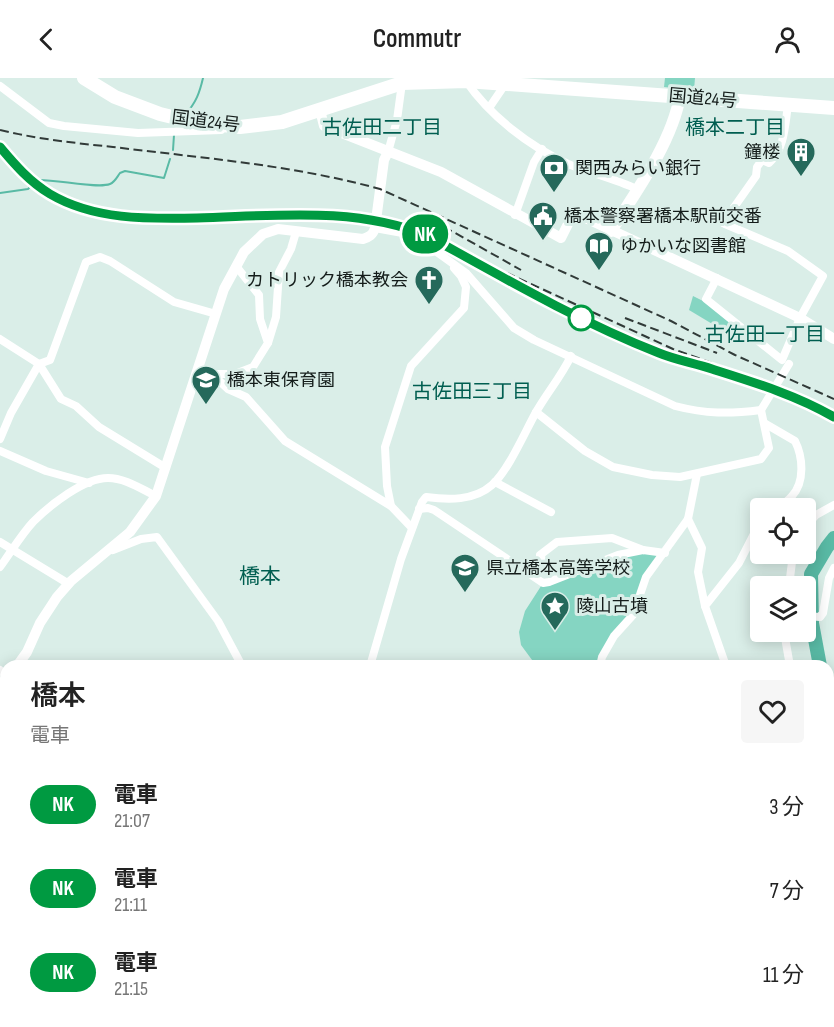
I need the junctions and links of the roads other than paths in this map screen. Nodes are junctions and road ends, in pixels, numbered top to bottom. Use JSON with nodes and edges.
{"nodes":[{"id":1,"x":84,"y":78,"type":"edge"},
{"id":2,"x":466,"y":81,"type":"junction"},
{"id":3,"x":507,"y":83,"type":"junction"},
{"id":4,"x":402,"y":84,"type":"junction"},
{"id":5,"x":0,"y":86,"type":"edge"},
{"id":6,"x":680,"y":96,"type":"junction"},
{"id":7,"x":789,"y":105,"type":"junction"},
{"id":8,"x":489,"y":108,"type":"junction"},
{"id":9,"x":834,"y":108,"type":"edge"},
{"id":10,"x":320,"y":110,"type":"junction"},
{"id":11,"x":233,"y":126,"type":"junction"},
{"id":12,"x":542,"y":149,"type":"junction"},
{"id":13,"x":388,"y":152,"type":"junction"},
{"id":14,"x":637,"y":189,"type":"junction"},
{"id":15,"x":515,"y":215,"type":"junction"},
{"id":16,"x":375,"y":228,"type":"junction"},
{"id":17,"x":611,"y":231,"type":"junction"},
{"id":18,"x":296,"y":232,"type":"junction"},
{"id":19,"x":450,"y":263,"type":"junction"},
{"id":20,"x":236,"y":266,"type":"junction"},
{"id":21,"x":717,"y":278,"type":"junction"},
{"id":22,"x":216,"y":314,"type":"junction"},
{"id":23,"x":801,"y":318,"type":"junction"},
{"id":24,"x":0,"y":339,"type":"edge"},
{"id":25,"x":834,"y":339,"type":"edge"},
{"id":26,"x":268,"y":343,"type":"junction"},
{"id":27,"x":571,"y":356,"type":"junction"},
{"id":28,"x":39,"y":364,"type":"junction"},
{"id":29,"x":789,"y":364,"type":"dead end"},
{"id":30,"x":196,"y":374,"type":"junction"},
{"id":31,"x":213,"y":375,"type":"junction"},
{"id":32,"x":761,"y":410,"type":"junction"},
{"id":33,"x":536,"y":412,"type":"junction"},
{"id":34,"x":764,"y":423,"type":"junction"},
{"id":35,"x":0,"y":439,"type":"edge"},
{"id":36,"x":0,"y":451,"type":"edge"},
{"id":37,"x":166,"y":468,"type":"junction"},
{"id":38,"x":697,"y":474,"type":"junction"},
{"id":39,"x":495,"y":482,"type":"junction"},
{"id":40,"x":90,"y":483,"type":"junction"},
{"id":41,"x":156,"y":496,"type":"junction"},
{"id":42,"x":790,"y":498,"type":"edge"},
{"id":43,"x":834,"y":505,"type":"edge"},
{"id":44,"x":391,"y":506,"type":"junction"},
{"id":45,"x":419,"y":509,"type":"junction"},
{"id":46,"x":551,"y":512,"type":"dead end"},
{"id":47,"x":816,"y":515,"type":"edge"},
{"id":48,"x":688,"y":519,"type":"junction"},
{"id":49,"x":412,"y":528,"type":"junction"},
{"id":50,"x":750,"y":541,"type":"edge"},
{"id":51,"x":0,"y":542,"type":"edge"},
{"id":52,"x":12,"y":550,"type":"junction"},
{"id":53,"x":644,"y":550,"type":"junction"},
{"id":54,"x":665,"y":553,"type":"junction"},
{"id":55,"x":100,"y":557,"type":"junction"},
{"id":56,"x":587,"y":566,"type":"junction"},
{"id":57,"x":0,"y":567,"type":"edge"},
{"id":58,"x":834,"y":568,"type":"edge"},
{"id":59,"x":69,"y":584,"type":"junction"},
{"id":60,"x":705,"y":606,"type":"junction"},
{"id":61,"x":816,"y":617,"type":"edge"},
{"id":62,"x":786,"y":642,"type":"edge"},
{"id":63,"x":21,"y":660,"type":"edge"},
{"id":64,"x":239,"y":660,"type":"edge"},
{"id":65,"x":372,"y":660,"type":"edge"},
{"id":66,"x":601,"y":660,"type":"edge"},
{"id":67,"x":724,"y":660,"type":"edge"},
{"id":68,"x":789,"y":660,"type":"edge"}],
"edges":[{"from":1,"to":11,"type":"highway","name":"国道24号"},
{"from":2,"to":3,"type":"highway","name":"国道24号"},
{"from":2,"to":4,"type":"highway","name":"国道24号"},
{"from":2,"to":8,"type":"street"},
{"from":3,"to":6,"type":"highway","name":"国道24号"},
{"from":3,"to":8,"type":"street"},
{"from":4,"to":10,"type":"highway","name":"国道24号"},
{"from":4,"to":13,"type":"street"},
{"from":5,"to":11,"type":"street"},
{"from":6,"to":7,"type":"highway","name":"国道24号"},
{"from":6,"to":14,"type":"main road"},
{"from":7,"to":9,"type":"highway","name":"国道24号"},
{"from":7,"to":23,"type":"street"},
{"from":8,"to":12,"type":"street"},
{"from":10,"to":11,"type":"highway","name":"国道24号"},
{"from":10,"to":13,"type":"street"},
{"from":12,"to":14,"type":"street"},
{"from":12,"to":15,"type":"street"},
{"from":13,"to":15,"type":"street"},
{"from":13,"to":16,"type":"street"},
{"from":14,"to":17,"type":"main road"},
{"from":15,"to":17,"type":"street"},
{"from":16,"to":18,"type":"street"},
{"from":16,"to":19,"type":"street"},
{"from":17,"to":21,"type":"street"},
{"from":18,"to":20,"type":"street"},
{"from":18,"to":26,"type":"street"},
{"from":19,"to":27,"type":"street"},
{"from":19,"to":44,"type":"street"},
{"from":20,"to":22,"type":"street"},
{"from":20,"to":26,"type":"street"},
{"from":21,"to":23,"type":"street"},
{"from":21,"to":23,"type":"street"},
{"from":22,"to":28,"type":"street"},
{"from":22,"to":30,"type":"street"},
{"from":23,"to":25,"type":"street"},
{"from":24,"to":28,"type":"street"},
{"from":26,"to":31,"type":"street"},
{"from":27,"to":32,"type":"street"},
{"from":27,"to":33,"type":"street"},
{"from":28,"to":35,"type":"street"},
{"from":28,"to":37,"type":"street"},
{"from":29,"to":32,"type":"street"},
{"from":30,"to":31,"type":"street"},
{"from":30,"to":37,"type":"street"},
{"from":31,"to":44,"type":"street"},
{"from":32,"to":34,"type":"street"},
{"from":33,"to":38,"type":"street"},
{"from":33,"to":39,"type":"street"},
{"from":34,"to":38,"type":"street"},
{"from":34,"to":42,"type":"street"},
{"from":36,"to":40,"type":"street"},
{"from":37,"to":41,"type":"street"},
{"from":38,"to":48,"type":"street"},
{"from":39,"to":45,"type":"street"},
{"from":39,"to":46,"type":"street"},
{"from":40,"to":41,"type":"street"},
{"from":40,"to":52,"type":"street"},
{"from":41,"to":55,"type":"street"},
{"from":43,"to":47,"type":"street"},
{"from":44,"to":49,"type":"street"},
{"from":45,"to":49,"type":"street"},
{"from":45,"to":56,"type":"street"},
{"from":48,"to":54,"type":"street"},
{"from":48,"to":60,"type":"street"},
{"from":49,"to":65,"type":"street"},
{"from":50,"to":60,"type":"street"},
{"from":51,"to":52,"type":"street"},
{"from":52,"to":57,"type":"street"},
{"from":52,"to":59,"type":"street"},
{"from":53,"to":54,"type":"street"},
{"from":53,"to":56,"type":"street"},
{"from":53,"to":56,"type":"street"},
{"from":54,"to":66,"type":"street"},
{"from":55,"to":59,"type":"street"},
{"from":55,"to":64,"type":"street"},
{"from":58,"to":61,"type":"street"},
{"from":59,"to":63,"type":"street"},
{"from":60,"to":67,"type":"street"},
{"from":62,"to":68,"type":"street"}]}
